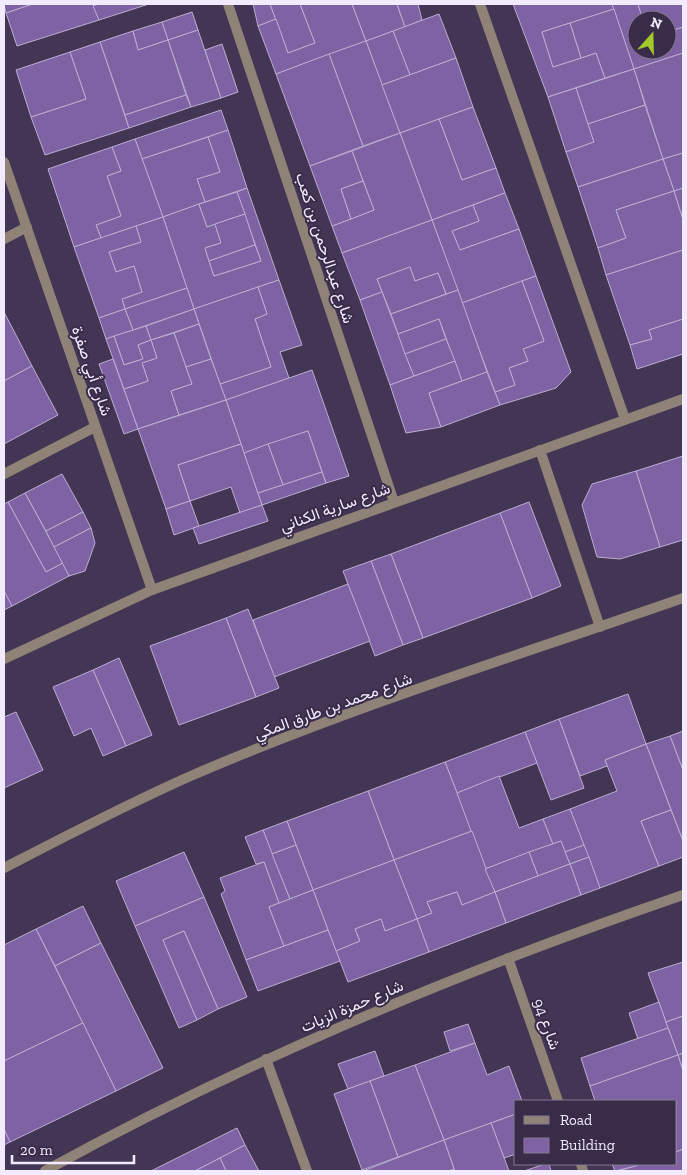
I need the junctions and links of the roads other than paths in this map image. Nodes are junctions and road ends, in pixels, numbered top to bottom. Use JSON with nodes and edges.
{"nodes":[{"id":1,"x":228,"y":4,"type":"edge"},
{"id":2,"x":480,"y":4,"type":"edge"},
{"id":3,"x":4,"y":162,"type":"edge"},
{"id":4,"x":26,"y":227,"type":"junction"},
{"id":5,"x":4,"y":239,"type":"edge"},
{"id":6,"x":683,"y":399,"type":"edge"},
{"id":7,"x":626,"y":419,"type":"junction"},
{"id":8,"x":95,"y":427,"type":"junction"},
{"id":9,"x":540,"y":450,"type":"junction"},
{"id":10,"x":4,"y":474,"type":"edge"},
{"id":11,"x":394,"y":502,"type":"junction"},
{"id":12,"x":152,"y":590,"type":"junction"},
{"id":13,"x":683,"y":598,"type":"edge"},
{"id":14,"x":600,"y":627,"type":"junction"},
{"id":15,"x":4,"y":659,"type":"edge"},
{"id":16,"x":4,"y":868,"type":"edge"},
{"id":17,"x":683,"y":895,"type":"edge"},
{"id":18,"x":508,"y":958,"type":"junction"},
{"id":19,"x":266,"y":1059,"type":"junction"},
{"id":20,"x":558,"y":1100,"type":"edge"},
{"id":21,"x":45,"y":1171,"type":"edge"},
{"id":22,"x":307,"y":1171,"type":"edge"}],
"edges":[{"from":1,"to":11,"type":"street","name":"شارع عبدالرحمن بن كعب"},
{"from":2,"to":7,"type":"street"},
{"from":3,"to":4,"type":"street","name":"شارع أبي صفرة"},
{"from":4,"to":5,"type":"street"},
{"from":4,"to":8,"type":"street","name":"شارع أبي صفرة"},
{"from":6,"to":7,"type":"street","name":"شارع سارية الكناني"},
{"from":7,"to":9,"type":"street","name":"شارع سارية الكناني"},
{"from":8,"to":10,"type":"street"},
{"from":8,"to":12,"type":"street","name":"شارع أبي صفرة"},
{"from":9,"to":11,"type":"street","name":"شارع سارية الكناني"},
{"from":9,"to":14,"type":"street"},
{"from":11,"to":12,"type":"street","name":"شارع سارية الكناني"},
{"from":12,"to":15,"type":"street","name":"شارع سارية الكناني"},
{"from":13,"to":14,"type":"street","name":"شارع محمد بن طارق المكي"},
{"from":14,"to":16,"type":"street","name":"شارع محمد بن طارق المكي"},
{"from":17,"to":18,"type":"street","name":"شارع حمزة الزيات"},
{"from":18,"to":19,"type":"street","name":"شارع حمزة الزيات"},
{"from":18,"to":20,"type":"street","name":"شارع 94"},
{"from":19,"to":21,"type":"street","name":"شارع حمزة الزيات"},
{"from":19,"to":22,"type":"street"}]}
